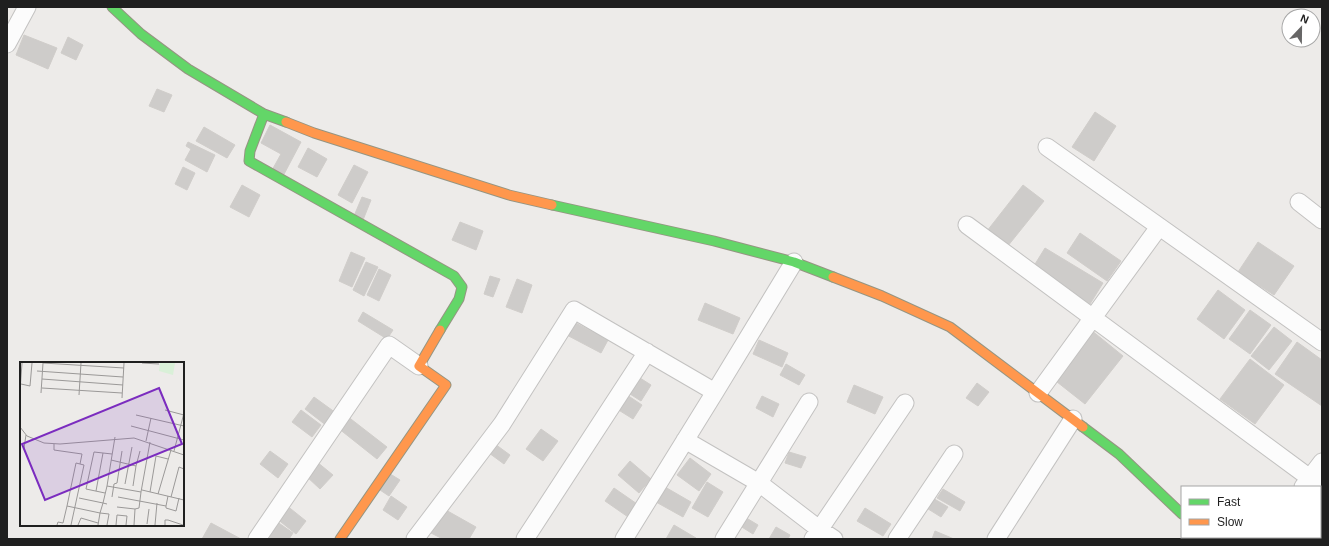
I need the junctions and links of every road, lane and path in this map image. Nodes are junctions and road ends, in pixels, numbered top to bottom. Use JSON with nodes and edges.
{"nodes":[{"id":1,"x":27,"y":7,"type":"edge"},
{"id":2,"x":112,"y":7,"type":"edge"},
{"id":3,"x":7,"y":44,"type":"edge"},
{"id":4,"x":264,"y":114,"type":"junction"},
{"id":5,"x":1047,"y":147,"type":"dead end"},
{"id":6,"x":1298,"y":202,"type":"dead end"},
{"id":7,"x":1322,"y":220,"type":"edge"},
{"id":8,"x":967,"y":225,"type":"dead end"},
{"id":9,"x":1159,"y":227,"type":"junction"},
{"id":10,"x":794,"y":262,"type":"junction"},
{"id":11,"x":1094,"y":318,"type":"junction"},
{"id":12,"x":1322,"y":342,"type":"edge"},
{"id":13,"x":646,"y":352,"type":"junction"},
{"id":14,"x":419,"y":366,"type":"junction"},
{"id":15,"x":715,"y":392,"type":"junction"},
{"id":16,"x":1038,"y":393,"type":"junction"},
{"id":17,"x":809,"y":402,"type":"dead end"},
{"id":18,"x":905,"y":403,"type":"dead end"},
{"id":19,"x":1073,"y":419,"type":"junction"},
{"id":20,"x":685,"y":440,"type":"junction"},
{"id":21,"x":954,"y":454,"type":"dead end"},
{"id":22,"x":1322,"y":462,"type":"edge"},
{"id":23,"x":759,"y":483,"type":"junction"},
{"id":24,"x":1312,"y":484,"type":"edge"},
{"id":25,"x":1181,"y":513,"type":"edge"},
{"id":26,"x":816,"y":534,"type":"edge"},
{"id":27,"x":257,"y":539,"type":"edge"},
{"id":28,"x":340,"y":539,"type":"edge"},
{"id":29,"x":415,"y":539,"type":"edge"},
{"id":30,"x":525,"y":539,"type":"edge"},
{"id":31,"x":624,"y":539,"type":"edge"},
{"id":32,"x":724,"y":539,"type":"edge"},
{"id":33,"x":834,"y":539,"type":"edge"},
{"id":34,"x":897,"y":539,"type":"edge"},
{"id":35,"x":996,"y":539,"type":"edge"}],
"edges":[{"from":1,"to":3,"type":"street"},
{"from":2,"to":4,"type":"street"},
{"from":4,"to":10,"type":"street"},
{"from":4,"to":14,"type":"street"},
{"from":5,"to":9,"type":"street"},
{"from":6,"to":7,"type":"street"},
{"from":8,"to":11,"type":"street"},
{"from":9,"to":11,"type":"street"},
{"from":9,"to":12,"type":"street"},
{"from":10,"to":15,"type":"street"},
{"from":10,"to":16,"type":"street"},
{"from":11,"to":16,"type":"street"},
{"from":11,"to":24,"type":"street"},
{"from":13,"to":15,"type":"street"},
{"from":13,"to":29,"type":"street"},
{"from":13,"to":30,"type":"street"},
{"from":14,"to":27,"type":"street"},
{"from":14,"to":28,"type":"street"},
{"from":15,"to":20,"type":"street"},
{"from":16,"to":19,"type":"street"},
{"from":17,"to":23,"type":"street"},
{"from":18,"to":26,"type":"street"},
{"from":19,"to":25,"type":"street"},
{"from":19,"to":35,"type":"street"},
{"from":20,"to":23,"type":"street"},
{"from":20,"to":31,"type":"street"},
{"from":21,"to":34,"type":"street"},
{"from":22,"to":24,"type":"street"},
{"from":23,"to":26,"type":"street"},
{"from":23,"to":32,"type":"street"},
{"from":26,"to":33,"type":"street"}]}
